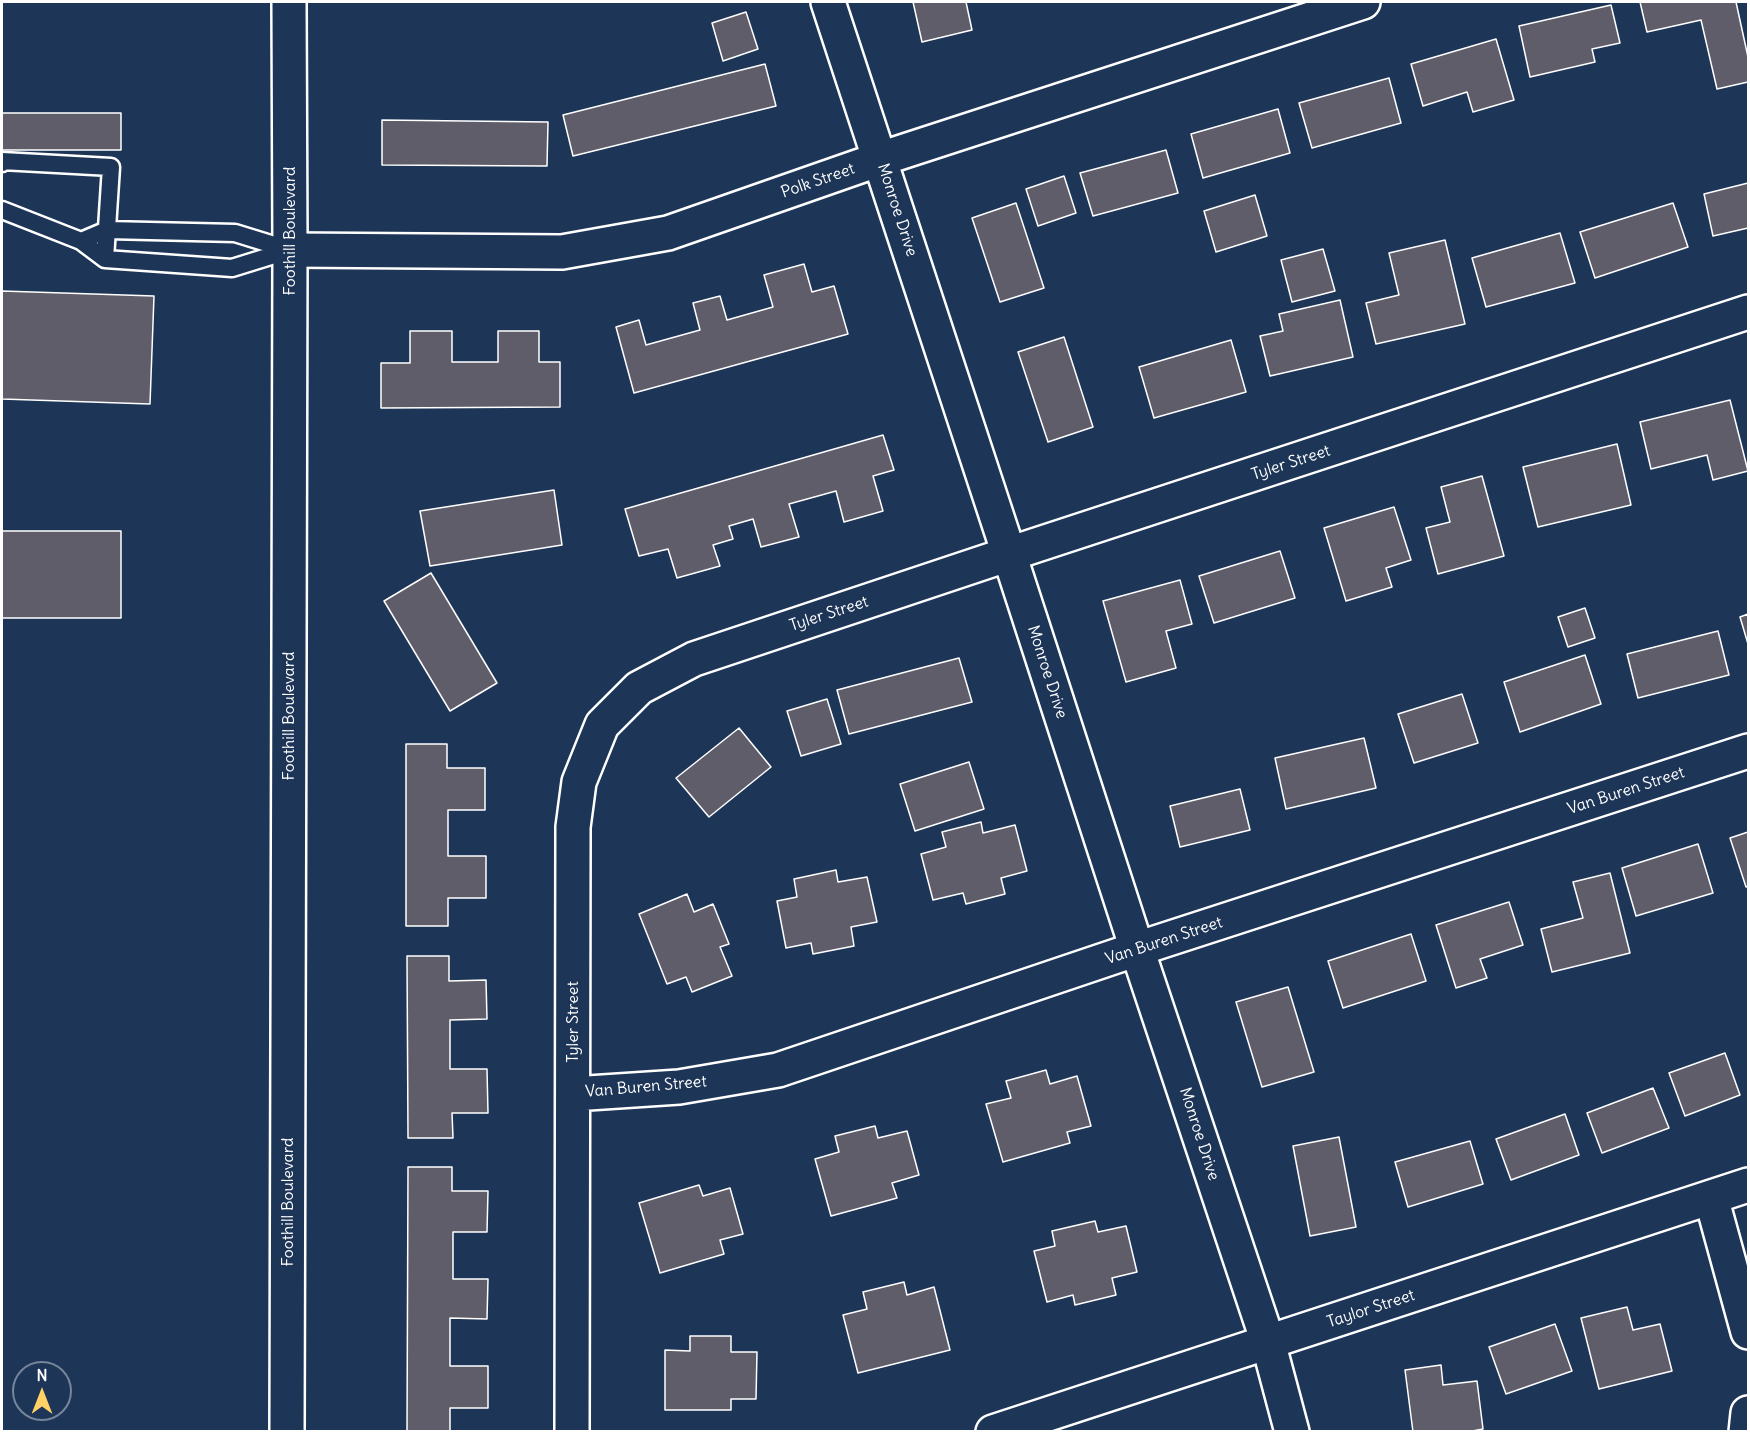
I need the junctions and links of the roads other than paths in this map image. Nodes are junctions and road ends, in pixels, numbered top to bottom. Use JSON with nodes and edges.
{"nodes":[{"id":1,"x":289,"y":2,"type":"edge"},
{"id":2,"x":828,"y":2,"type":"edge"},
{"id":3,"x":1363,"y":2,"type":"edge"},
{"id":4,"x":880,"y":159,"type":"junction"},
{"id":5,"x":2,"y":163,"type":"edge"},
{"id":6,"x":2,"y":210,"type":"edge"},
{"id":7,"x":107,"y":230,"type":"junction"},
{"id":8,"x":81,"y":241,"type":"junction"},
{"id":9,"x":290,"y":250,"type":"junction"},
{"id":10,"x":105,"y":259,"type":"junction"},
{"id":11,"x":1749,"y":312,"type":"edge"},
{"id":12,"x":1010,"y":554,"type":"junction"},
{"id":13,"x":1749,"y":751,"type":"edge"},
{"id":14,"x":1137,"y":949,"type":"junction"},
{"id":15,"x":573,"y":1094,"type":"junction"},
{"id":16,"x":1749,"y":1185,"type":"edge"},
{"id":17,"x":1712,"y":1197,"type":"junction"},
{"id":18,"x":1749,"y":1332,"type":"edge"},
{"id":19,"x":1268,"y":1342,"type":"junction"},
{"id":20,"x":1749,"y":1413,"type":"edge"},
{"id":21,"x":287,"y":1431,"type":"edge"},
{"id":22,"x":572,"y":1431,"type":"edge"},
{"id":23,"x":993,"y":1431,"type":"edge"},
{"id":24,"x":1292,"y":1431,"type":"edge"},
{"id":25,"x":1746,"y":1431,"type":"edge"}],
"edges":[{"from":1,"to":9,"type":"street","name":"Foothill Boulevard"},
{"from":2,"to":4,"type":"street","name":"Monroe Drive"},
{"from":3,"to":4,"type":"street","name":"Polk Street"},
{"from":4,"to":9,"type":"street","name":"Polk Street"},
{"from":4,"to":12,"type":"street","name":"Monroe Drive"},
{"from":5,"to":7,"type":"lane"},
{"from":6,"to":8,"type":"lane"},
{"from":7,"to":8,"type":"lane"},
{"from":7,"to":9,"type":"lane"},
{"from":7,"to":10,"type":"lane"},
{"from":8,"to":10,"type":"lane"},
{"from":9,"to":10,"type":"lane"},
{"from":9,"to":21,"type":"street","name":"Foothill Boulevard"},
{"from":11,"to":12,"type":"street","name":"Tyler Street"},
{"from":12,"to":14,"type":"street","name":"Monroe Drive"},
{"from":12,"to":15,"type":"street","name":"Tyler Street"},
{"from":13,"to":14,"type":"street","name":"Van Buren Street"},
{"from":14,"to":15,"type":"street","name":"Van Buren Street"},
{"from":14,"to":19,"type":"street","name":"Monroe Drive"},
{"from":15,"to":22,"type":"street","name":"Tyler Street"},
{"from":16,"to":17,"type":"street","name":"Taylor Street"},
{"from":17,"to":18,"type":"street"},
{"from":17,"to":19,"type":"street","name":"Taylor Street"},
{"from":19,"to":23,"type":"street","name":"Taylor Street"},
{"from":19,"to":24,"type":"street","name":"Monroe Drive"},
{"from":20,"to":25,"type":"street"}]}
